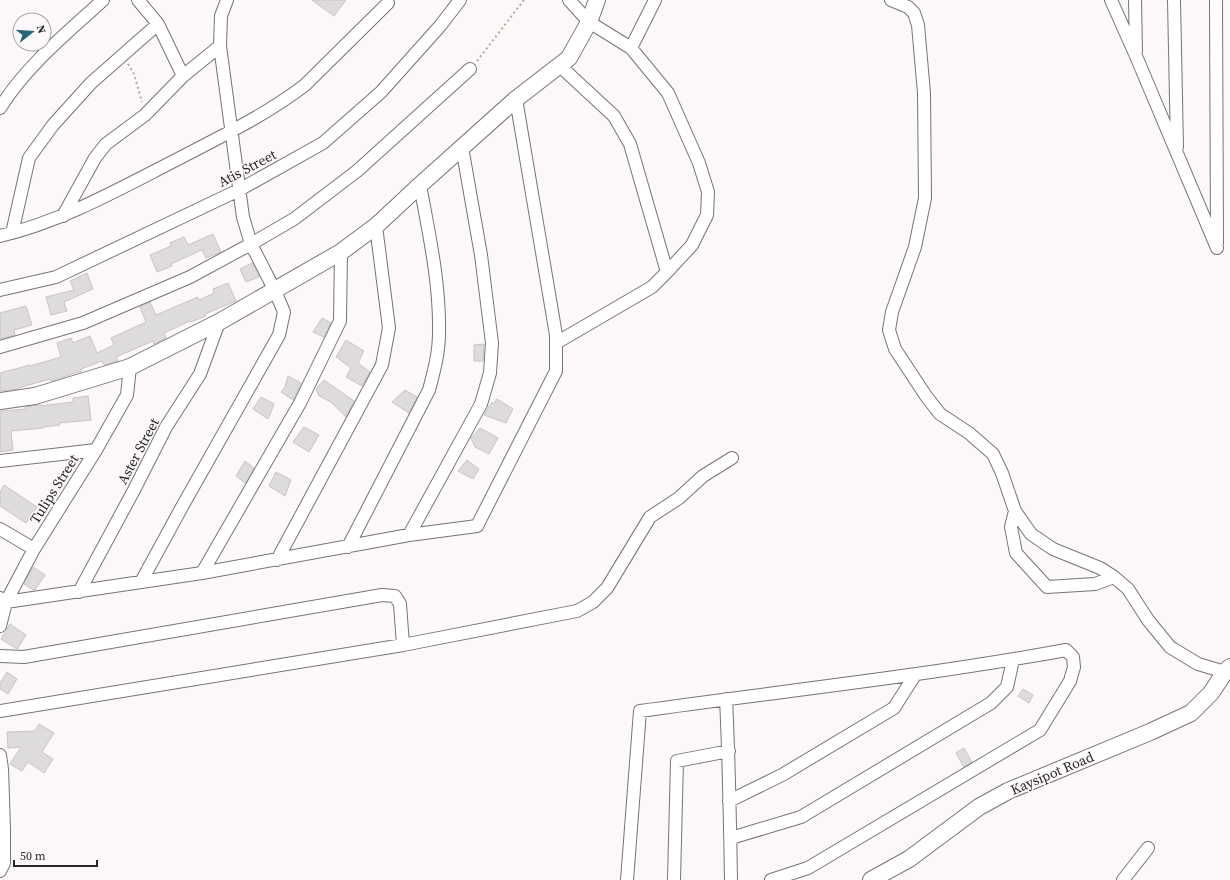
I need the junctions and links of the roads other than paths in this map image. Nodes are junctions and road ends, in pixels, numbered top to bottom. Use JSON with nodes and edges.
{"nodes":[{"id":1,"x":103,"y":0,"type":"edge"},
{"id":2,"x":138,"y":0,"type":"edge"},
{"id":3,"x":227,"y":0,"type":"edge"},
{"id":4,"x":460,"y":0,"type":"edge"},
{"id":5,"x":569,"y":0,"type":"edge"},
{"id":6,"x":597,"y":0,"type":"edge"},
{"id":7,"x":655,"y":0,"type":"edge"},
{"id":8,"x":891,"y":0,"type":"edge"},
{"id":9,"x":1110,"y":0,"type":"edge"},
{"id":10,"x":1135,"y":0,"type":"edge"},
{"id":11,"x":1174,"y":0,"type":"edge"},
{"id":12,"x":1216,"y":0,"type":"edge"},
{"id":13,"x":388,"y":3,"type":"dead end"},
{"id":14,"x":589,"y":22,"type":"junction"},
{"id":15,"x":158,"y":24,"type":"junction"},
{"id":16,"x":220,"y":46,"type":"junction"},
{"id":17,"x":631,"y":48,"type":"junction"},
{"id":18,"x":1136,"y":56,"type":"junction"},
{"id":19,"x":560,"y":66,"type":"junction"},
{"id":20,"x":470,"y":69,"type":"road end"},
{"id":21,"x":183,"y":76,"type":"junction"},
{"id":22,"x":516,"y":99,"type":"junction"},
{"id":23,"x":0,"y":108,"type":"edge"},
{"id":24,"x":232,"y":132,"type":"junction"},
{"id":25,"x":462,"y":147,"type":"junction"},
{"id":26,"x":1177,"y":154,"type":"junction"},
{"id":27,"x":420,"y":186,"type":"junction"},
{"id":28,"x":239,"y":190,"type":"junction"},
{"id":29,"x":63,"y":216,"type":"junction"},
{"id":30,"x":376,"y":226,"type":"junction"},
{"id":31,"x":6,"y":234,"type":"edge"},
{"id":32,"x":251,"y":244,"type":"junction"},
{"id":33,"x":341,"y":252,"type":"junction"},
{"id":34,"x":667,"y":272,"type":"junction"},
{"id":35,"x":0,"y":290,"type":"edge"},
{"id":36,"x":275,"y":290,"type":"junction"},
{"id":37,"x":219,"y":322,"type":"junction"},
{"id":38,"x":556,"y":343,"type":"junction"},
{"id":39,"x":0,"y":347,"type":"edge"},
{"id":40,"x":130,"y":367,"type":"junction"},
{"id":41,"x":0,"y":401,"type":"edge"},
{"id":42,"x":96,"y":450,"type":"junction"},
{"id":43,"x":732,"y":458,"type":"dead end"},
{"id":44,"x":0,"y":461,"type":"edge"},
{"id":45,"x":1015,"y":511,"type":"junction"},
{"id":46,"x":0,"y":529,"type":"edge"},
{"id":47,"x":409,"y":535,"type":"junction"},
{"id":48,"x":348,"y":547,"type":"junction"},
{"id":49,"x":34,"y":549,"type":"junction"},
{"id":50,"x":277,"y":560,"type":"junction"},
{"id":51,"x":202,"y":573,"type":"junction"},
{"id":52,"x":1114,"y":576,"type":"junction"},
{"id":53,"x":141,"y":582,"type":"junction"},
{"id":54,"x":79,"y":592,"type":"junction"},
{"id":55,"x":3,"y":600,"type":"edge"},
{"id":56,"x":0,"y":626,"type":"edge"},
{"id":57,"x":403,"y":645,"type":"junction"},
{"id":58,"x":0,"y":656,"type":"edge"},
{"id":59,"x":1013,"y":660,"type":"junction"},
{"id":60,"x":1228,"y":669,"type":"edge"},
{"id":61,"x":915,"y":675,"type":"junction"},
{"id":62,"x":726,"y":699,"type":"junction"},
{"id":63,"x":0,"y":711,"type":"edge"},
{"id":64,"x":729,"y":751,"type":"junction"},
{"id":65,"x":0,"y":755,"type":"edge"},
{"id":66,"x":1,"y":768,"type":"edge"},
{"id":67,"x":729,"y":801,"type":"junction"},
{"id":68,"x":2,"y":828,"type":"edge"},
{"id":69,"x":731,"y":838,"type":"junction"},
{"id":70,"x":1148,"y":848,"type":"dead end"},
{"id":71,"x":0,"y":871,"type":"edge"},
{"id":72,"x":627,"y":880,"type":"edge"},
{"id":73,"x":674,"y":880,"type":"edge"},
{"id":74,"x":731,"y":880,"type":"edge"},
{"id":75,"x":771,"y":880,"type":"edge"},
{"id":76,"x":871,"y":880,"type":"edge"},
{"id":77,"x":1123,"y":880,"type":"edge"}],
"edges":[{"from":1,"to":23,"type":"street"},
{"from":2,"to":15,"type":"street"},
{"from":3,"to":16,"type":"street"},
{"from":4,"to":28,"type":"street","name":"Atis Street"},
{"from":5,"to":14,"type":"street"},
{"from":6,"to":14,"type":"street"},
{"from":7,"to":17,"type":"street"},
{"from":8,"to":45,"type":"street"},
{"from":9,"to":18,"type":"street"},
{"from":10,"to":18,"type":"street"},
{"from":11,"to":26,"type":"street"},
{"from":12,"to":26,"type":"street"},
{"from":13,"to":24,"type":"street"},
{"from":14,"to":17,"type":"street"},
{"from":14,"to":19,"type":"street"},
{"from":15,"to":21,"type":"street"},
{"from":15,"to":31,"type":"street"},
{"from":16,"to":21,"type":"street"},
{"from":16,"to":24,"type":"street"},
{"from":17,"to":34,"type":"street"},
{"from":18,"to":26,"type":"street"},
{"from":19,"to":22,"type":"street"},
{"from":19,"to":34,"type":"street"},
{"from":20,"to":32,"type":"street"},
{"from":21,"to":29,"type":"street"},
{"from":22,"to":25,"type":"street"},
{"from":22,"to":38,"type":"street"},
{"from":24,"to":28,"type":"street"},
{"from":24,"to":29,"type":"street"},
{"from":25,"to":27,"type":"street"},
{"from":25,"to":47,"type":"street"},
{"from":27,"to":30,"type":"street"},
{"from":27,"to":48,"type":"street"},
{"from":28,"to":32,"type":"street"},
{"from":28,"to":35,"type":"street","name":"Atis Street"},
{"from":29,"to":31,"type":"street"},
{"from":30,"to":33,"type":"street"},
{"from":30,"to":50,"type":"street"},
{"from":32,"to":36,"type":"street"},
{"from":32,"to":39,"type":"street"},
{"from":33,"to":36,"type":"street"},
{"from":33,"to":51,"type":"street"},
{"from":34,"to":38,"type":"street"},
{"from":36,"to":37,"type":"street"},
{"from":36,"to":53,"type":"street"},
{"from":37,"to":40,"type":"street"},
{"from":37,"to":54,"type":"street","name":"Aster Street"},
{"from":38,"to":47,"type":"street"},
{"from":40,"to":41,"type":"street"},
{"from":40,"to":42,"type":"street","name":"Tulips Street"},
{"from":42,"to":44,"type":"street"},
{"from":42,"to":49,"type":"street","name":"Tulips Street"},
{"from":43,"to":57,"type":"street"},
{"from":45,"to":52,"type":"street"},
{"from":45,"to":52,"type":"street"},
{"from":46,"to":49,"type":"street"},
{"from":47,"to":48,"type":"street"},
{"from":48,"to":50,"type":"street"},
{"from":49,"to":55,"type":"street","name":"Tulips Street"},
{"from":50,"to":51,"type":"street"},
{"from":51,"to":53,"type":"street"},
{"from":52,"to":60,"type":"street"},
{"from":53,"to":54,"type":"street"},
{"from":54,"to":55,"type":"street"},
{"from":55,"to":56,"type":"street","name":"Tulips Street"},
{"from":57,"to":58,"type":"street"},
{"from":57,"to":63,"type":"street"},
{"from":59,"to":61,"type":"street"},
{"from":59,"to":69,"type":"street"},
{"from":59,"to":75,"type":"street"},
{"from":60,"to":76,"type":"street","name":"Kaysipot Road"},
{"from":61,"to":62,"type":"street"},
{"from":61,"to":67,"type":"street"},
{"from":62,"to":64,"type":"street"},
{"from":62,"to":72,"type":"street"},
{"from":64,"to":67,"type":"street"},
{"from":64,"to":73,"type":"street"},
{"from":65,"to":66,"type":"street"},
{"from":66,"to":68,"type":"street"},
{"from":67,"to":69,"type":"street"},
{"from":68,"to":71,"type":"street"},
{"from":69,"to":74,"type":"street"},
{"from":70,"to":77,"type":"street"}]}
